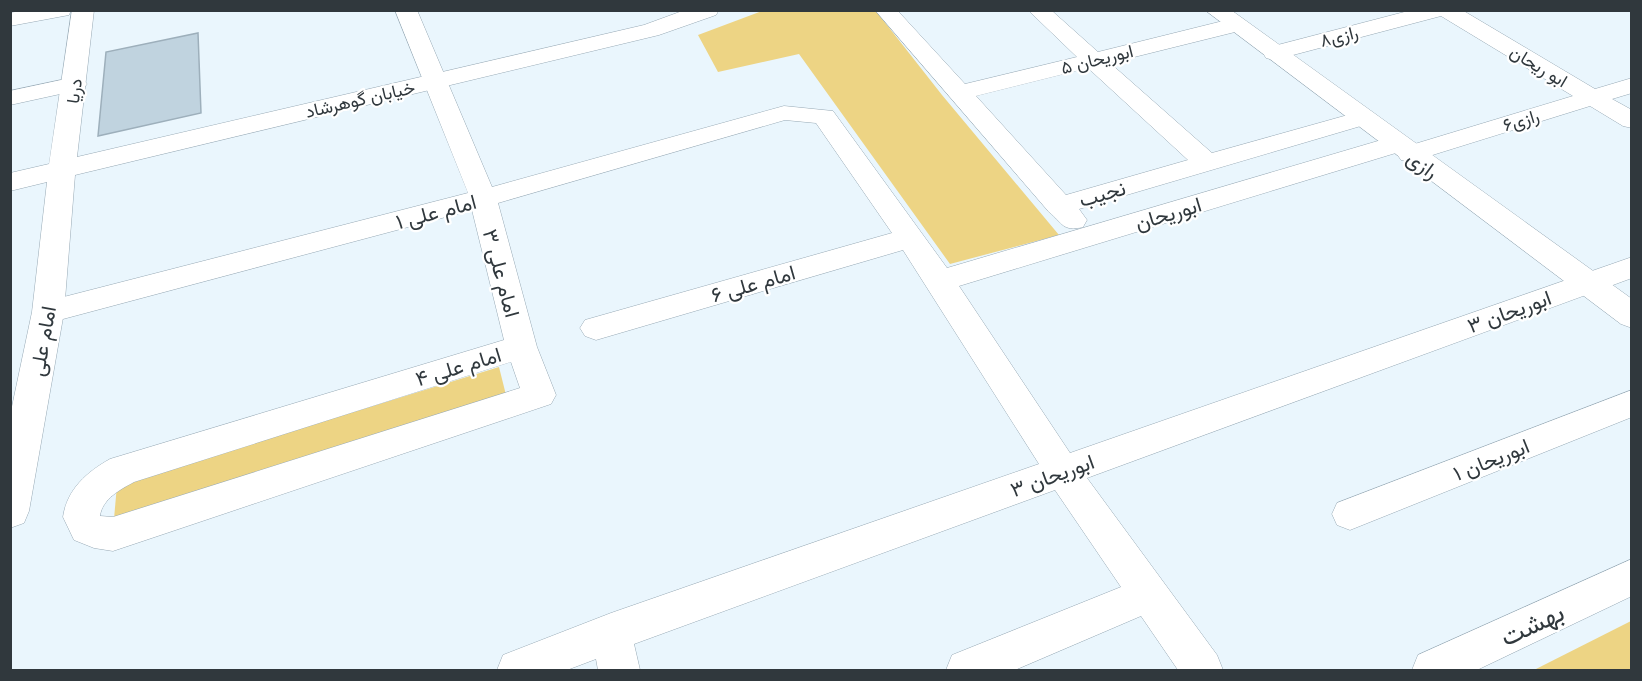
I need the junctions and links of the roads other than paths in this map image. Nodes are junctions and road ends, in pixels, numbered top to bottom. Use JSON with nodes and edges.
{"nodes":[{"id":1,"x":61,"y":10,"type":"edge"},
{"id":2,"x":83,"y":10,"type":"edge"},
{"id":3,"x":406,"y":10,"type":"edge"},
{"id":4,"x":708,"y":10,"type":"edge"},
{"id":5,"x":885,"y":10,"type":"edge"},
{"id":6,"x":1038,"y":10,"type":"edge"},
{"id":7,"x":1440,"y":10,"type":"edge"},
{"id":8,"x":1446,"y":10,"type":"edge"},
{"id":9,"x":1226,"y":18,"type":"edge"},
{"id":10,"x":10,"y":20,"type":"edge"},
{"id":11,"x":1274,"y":53,"type":"junction"},
{"id":12,"x":1093,"y":60,"type":"junction"},
{"id":13,"x":437,"y":81,"type":"junction"},
{"id":14,"x":75,"y":84,"type":"junction"},
{"id":15,"x":1632,"y":85,"type":"edge"},
{"id":16,"x":959,"y":93,"type":"junction"},
{"id":17,"x":10,"y":98,"type":"edge"},
{"id":18,"x":1593,"y":98,"type":"junction"},
{"id":19,"x":1362,"y":118,"type":"junction"},
{"id":20,"x":1632,"y":121,"type":"edge"},
{"id":21,"x":1403,"y":149,"type":"junction"},
{"id":22,"x":1207,"y":163,"type":"junction"},
{"id":23,"x":62,"y":170,"type":"junction"},
{"id":24,"x":10,"y":182,"type":"edge"},
{"id":25,"x":483,"y":198,"type":"junction"},
{"id":26,"x":1059,"y":206,"type":"junction"},
{"id":27,"x":1088,"y":237,"type":"junction"},
{"id":28,"x":910,"y":238,"type":"junction"},
{"id":29,"x":1632,"y":267,"type":"edge"},
{"id":30,"x":940,"y":281,"type":"junction"},
{"id":31,"x":1586,"y":284,"type":"junction"},
{"id":32,"x":48,"y":312,"type":"junction"},
{"id":33,"x":1632,"y":316,"type":"edge"},
{"id":34,"x":596,"y":328,"type":"dead end"},
{"id":35,"x":521,"y":347,"type":"junction"},
{"id":36,"x":1632,"y":403,"type":"edge"},
{"id":37,"x":1063,"y":472,"type":"junction"},
{"id":38,"x":10,"y":511,"type":"edge"},
{"id":39,"x":1350,"y":514,"type":"dead end"},
{"id":40,"x":1632,"y":577,"type":"edge"},
{"id":41,"x":1149,"y":594,"type":"junction"},
{"id":42,"x":615,"y":652,"type":"edge"},
{"id":43,"x":519,"y":670,"type":"edge"},
{"id":44,"x":967,"y":670,"type":"edge"},
{"id":45,"x":1202,"y":670,"type":"edge"},
{"id":46,"x":1434,"y":670,"type":"edge"}],
"edges":[{"from":1,"to":10,"type":"street"},
{"from":2,"to":14,"type":"street","name":"دریا"},
{"from":3,"to":13,"type":"street","name":"امام علی ۳"},
{"from":4,"to":13,"type":"street","name":"خیابان گوهرشاد"},
{"from":5,"to":16,"type":"street","name":"نجیب"},
{"from":6,"to":12,"type":"street"},
{"from":7,"to":11,"type":"street","name":"رازی۸"},
{"from":8,"to":18,"type":"street","name":"ابو ریحان"},
{"from":9,"to":11,"type":"street","name":"رازی"},
{"from":9,"to":12,"type":"street","name":"ابوریحان ۵"},
{"from":11,"to":19,"type":"street","name":"رازی"},
{"from":12,"to":16,"type":"street","name":"ابوریحان ۵"},
{"from":12,"to":22,"type":"street"},
{"from":13,"to":23,"type":"street","name":"خیابان گوهرشاد"},
{"from":13,"to":25,"type":"street","name":"امام علی ۳"},
{"from":14,"to":17,"type":"street"},
{"from":14,"to":23,"type":"street","name":"دریا"},
{"from":15,"to":18,"type":"street","name":"رازی۶"},
{"from":16,"to":26,"type":"street","name":"نجیب"},
{"from":18,"to":20,"type":"street","name":"ابو ریحان"},
{"from":18,"to":21,"type":"street","name":"رازی۶"},
{"from":19,"to":21,"type":"street","name":"رازی"},
{"from":19,"to":22,"type":"street","name":"نجیب"},
{"from":21,"to":27,"type":"street","name":"ابوریحان"},
{"from":21,"to":31,"type":"street","name":"رازی"},
{"from":22,"to":26,"type":"street","name":"نجیب"},
{"from":23,"to":24,"type":"street","name":"خیابان گوهرشاد"},
{"from":23,"to":32,"type":"street","name":"امام علی"},
{"from":25,"to":28,"type":"street","name":"امام علی ۱"},
{"from":25,"to":32,"type":"street","name":"امام علی ۱"},
{"from":25,"to":35,"type":"street","name":"امام علی ۳"},
{"from":26,"to":27,"type":"street"},
{"from":27,"to":30,"type":"street","name":"ابوریحان"},
{"from":28,"to":30,"type":"street"},
{"from":28,"to":34,"type":"street","name":"امام علی ۶"},
{"from":29,"to":31,"type":"street","name":"ابوریحان ۳"},
{"from":30,"to":37,"type":"street"},
{"from":31,"to":33,"type":"street","name":"رازی"},
{"from":31,"to":37,"type":"street","name":"ابوریحان ۳"},
{"from":32,"to":38,"type":"street","name":"امام علی"},
{"from":35,"to":35,"type":"street","name":"امام علی ۴"},
{"from":36,"to":39,"type":"street","name":"ابوریحان ۱"},
{"from":37,"to":41,"type":"street"},
{"from":37,"to":42,"type":"street","name":"ابوریحان ۳"},
{"from":40,"to":46,"type":"street","name":"بهشت"},
{"from":41,"to":44,"type":"street"},
{"from":41,"to":45,"type":"street"},
{"from":42,"to":43,"type":"street","name":"ابوریحان ۳"}]}
